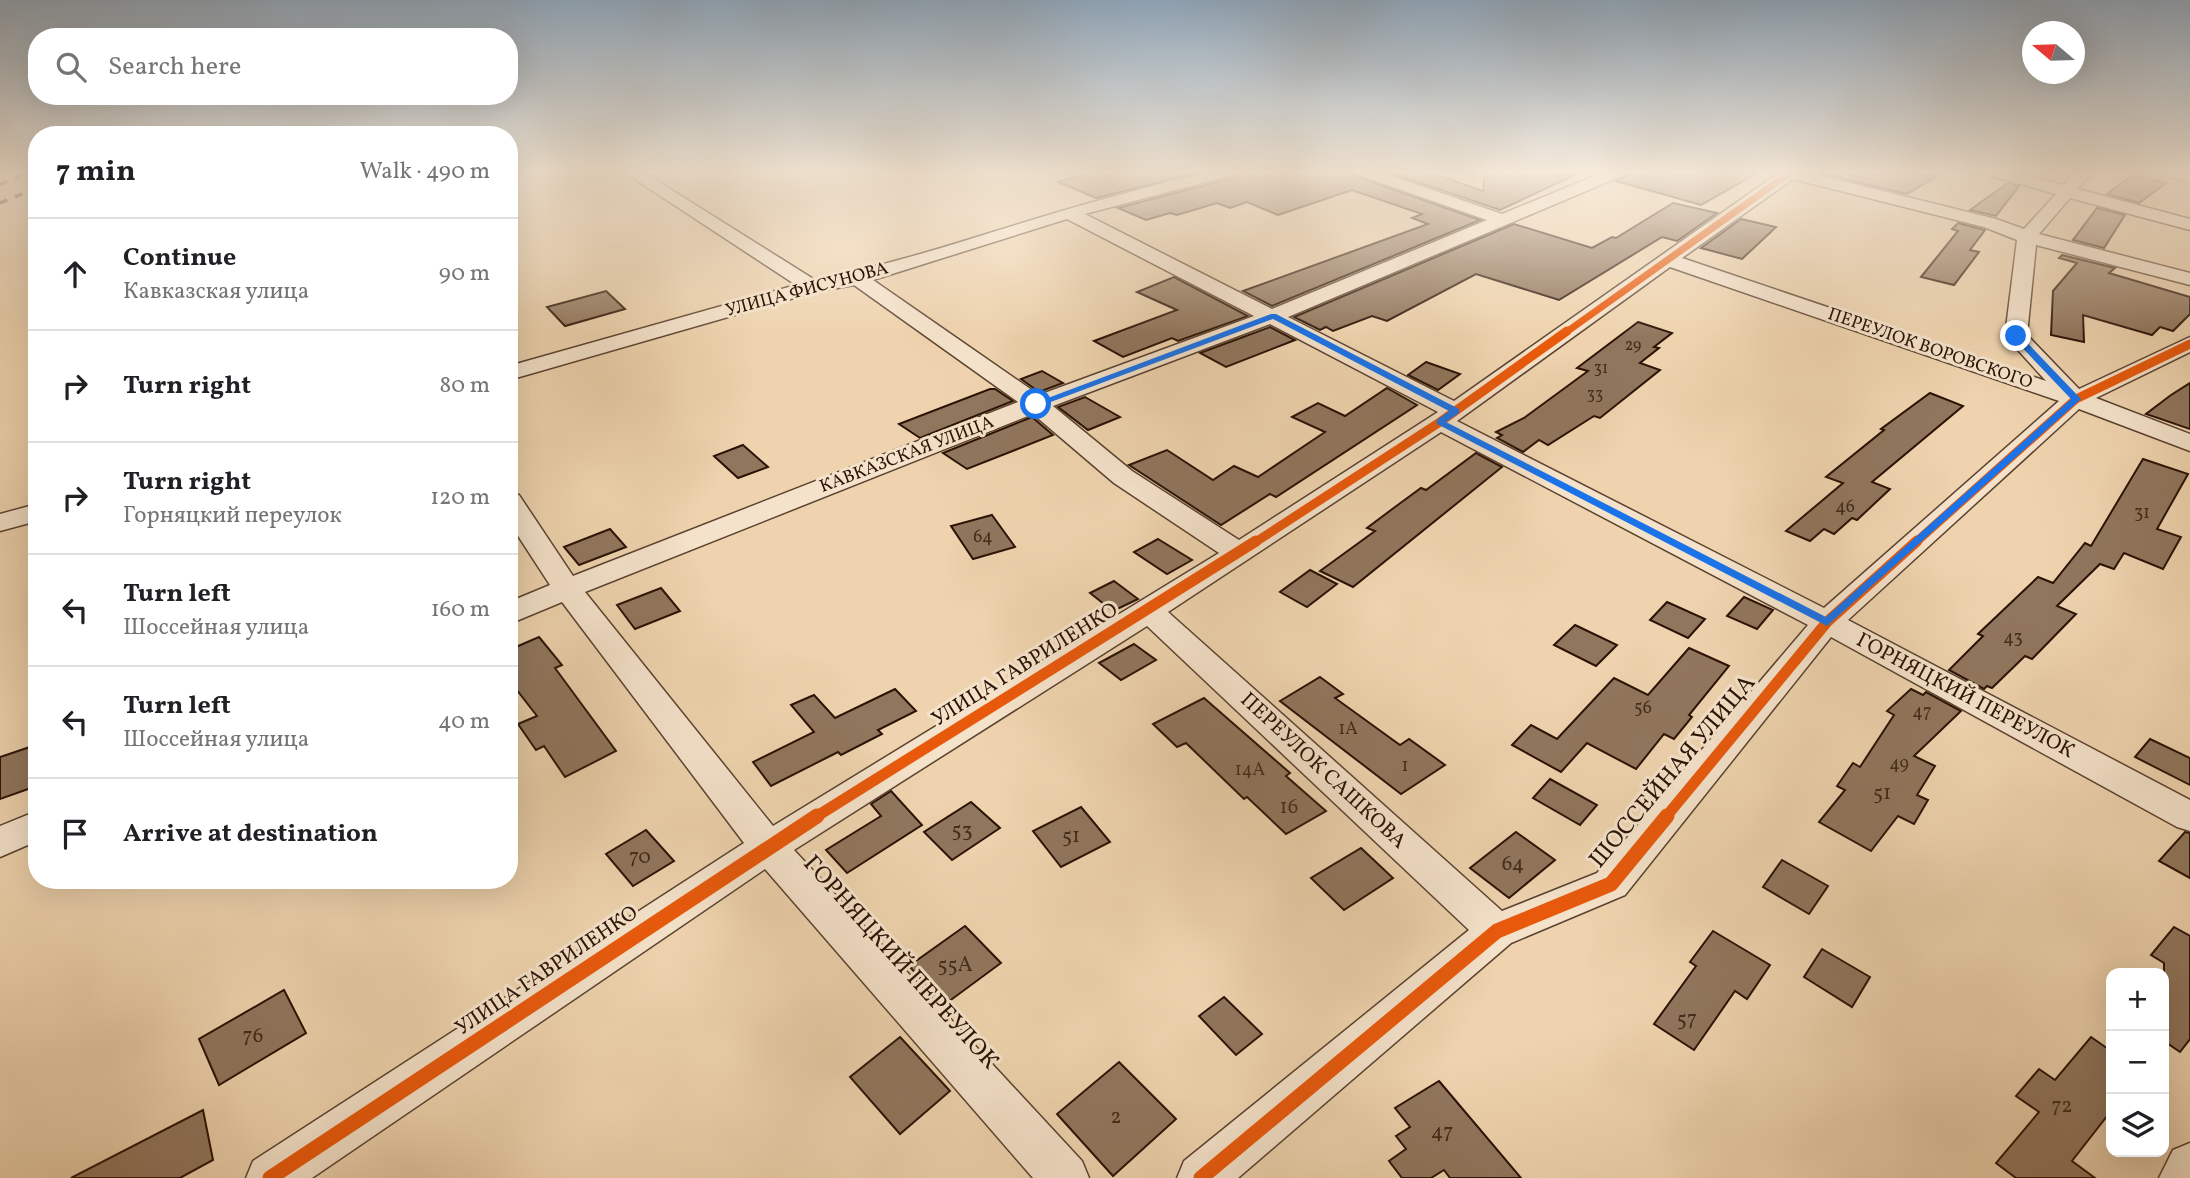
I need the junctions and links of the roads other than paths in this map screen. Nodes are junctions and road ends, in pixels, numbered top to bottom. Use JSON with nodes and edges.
{"nodes":[{"id":1,"x":718,"y":227,"type":"edge"},
{"id":2,"x":1024,"y":227,"type":"edge"},
{"id":3,"x":1097,"y":227,"type":"edge"},
{"id":4,"x":1486,"y":227,"type":"edge"},
{"id":5,"x":1714,"y":227,"type":"edge"},
{"id":6,"x":2001,"y":227,"type":"edge"},
{"id":7,"x":2035,"y":227,"type":"edge"},
{"id":8,"x":2027,"y":237,"type":"junction"},
{"id":9,"x":1668,"y":260,"type":"junction"},
{"id":10,"x":858,"y":278,"type":"junction"},
{"id":11,"x":2190,"y":279,"type":"edge"},
{"id":12,"x":812,"y":287,"type":"junction"},
{"id":13,"x":1273,"y":316,"type":"junction"},
{"id":14,"x":2190,"y":344,"type":"edge"},
{"id":15,"x":518,"y":370,"type":"edge"},
{"id":16,"x":2076,"y":399,"type":"junction"},
{"id":17,"x":1036,"y":404,"type":"junction"},
{"id":18,"x":1448,"y":416,"type":"junction"},
{"id":19,"x":2190,"y":443,"type":"edge"},
{"id":20,"x":28,"y":515,"type":"edge"},
{"id":21,"x":518,"y":515,"type":"edge"},
{"id":22,"x":0,"y":523,"type":"edge"},
{"id":23,"x":1239,"y":553,"type":"junction"},
{"id":24,"x":567,"y":589,"type":"junction"},
{"id":25,"x":518,"y":610,"type":"edge"},
{"id":26,"x":1149,"y":611,"type":"junction"},
{"id":27,"x":1827,"y":622,"type":"junction"},
{"id":28,"x":2190,"y":817,"type":"edge"},
{"id":29,"x":28,"y":829,"type":"edge"},
{"id":30,"x":0,"y":842,"type":"edge"},
{"id":31,"x":768,"y":847,"type":"junction"},
{"id":32,"x":1497,"y":931,"type":"junction"},
{"id":33,"x":2190,"y":1167,"type":"edge"},
{"id":34,"x":270,"y":1178,"type":"edge"},
{"id":35,"x":1065,"y":1178,"type":"edge"},
{"id":36,"x":1201,"y":1178,"type":"edge"},
{"id":37,"x":2183,"y":1178,"type":"edge"}],
"edges":[{"from":1,"to":12,"type":"street"},
{"from":2,"to":10,"type":"street","name":"УЛИЦА ФИСУНОВА"},
{"from":3,"to":13,"type":"street","name":"ГОРНЯЦКИЙ ПЕРЕУЛОК"},
{"from":4,"to":13,"type":"street","name":"КАВКАЗСКАЯ УЛИЦА"},
{"from":5,"to":9,"type":"street","name":"УЛИЦА ГАВРИЛЕНКО"},
{"from":6,"to":8,"type":"street"},
{"from":7,"to":8,"type":"street"},
{"from":8,"to":11,"type":"street"},
{"from":8,"to":16,"type":"street"},
{"from":9,"to":16,"type":"street","name":"ПЕРЕУЛОК ВОРОВСКОГО"},
{"from":9,"to":18,"type":"street","name":"УЛИЦА ГАВРИЛЕНКО"},
{"from":10,"to":12,"type":"street","name":"УЛИЦА ФИСУНОВА"},
{"from":10,"to":17,"type":"street"},
{"from":12,"to":15,"type":"street","name":"УЛИЦА ФИСУНОВА"},
{"from":13,"to":17,"type":"street","name":"КАВКАЗСКАЯ УЛИЦА"},
{"from":13,"to":18,"type":"street","name":"ГОРНЯЦКИЙ ПЕРЕУЛОК"},
{"from":14,"to":16,"type":"street","name":"ШОССЕЙНАЯ УЛИЦА"},
{"from":16,"to":19,"type":"street","name":"ПЕРЕУЛОК ВОРОВСКОГО"},
{"from":16,"to":27,"type":"street","name":"ШОССЕЙНАЯ УЛИЦА"},
{"from":17,"to":23,"type":"street"},
{"from":17,"to":24,"type":"street","name":"КАВКАЗСКАЯ УЛИЦА"},
{"from":18,"to":23,"type":"street","name":"УЛИЦА ГАВРИЛЕНКО"},
{"from":18,"to":27,"type":"street","name":"ГОРНЯЦКИЙ ПЕРЕУЛОК"},
{"from":20,"to":22,"type":"street"},
{"from":21,"to":24,"type":"street","name":"ГОРНЯЦКИЙ ПЕРЕУЛОК"},
{"from":23,"to":26,"type":"street","name":"УЛИЦА ГАВРИЛЕНКО"},
{"from":24,"to":25,"type":"street","name":"КАВКАЗСКАЯ УЛИЦА"},
{"from":24,"to":31,"type":"street","name":"ГОРНЯЦКИЙ ПЕРЕУЛОК"},
{"from":26,"to":31,"type":"street","name":"УЛИЦА ГАВРИЛЕНКО"},
{"from":26,"to":32,"type":"street","name":"ПЕРЕУЛОК САШКОВА"},
{"from":27,"to":28,"type":"street","name":"ГОРНЯЦКИЙ ПЕРЕУЛОК"},
{"from":27,"to":32,"type":"street","name":"ШОССЕЙНАЯ УЛИЦА"},
{"from":29,"to":30,"type":"street"},
{"from":31,"to":34,"type":"street","name":"УЛИЦА ГАВРИЛЕНКО"},
{"from":31,"to":35,"type":"street","name":"ГОРНЯЦКИЙ ПЕРЕУЛОК"},
{"from":32,"to":36,"type":"street","name":"ШОССЕЙНАЯ УЛИЦА"},
{"from":33,"to":37,"type":"street"}]}
